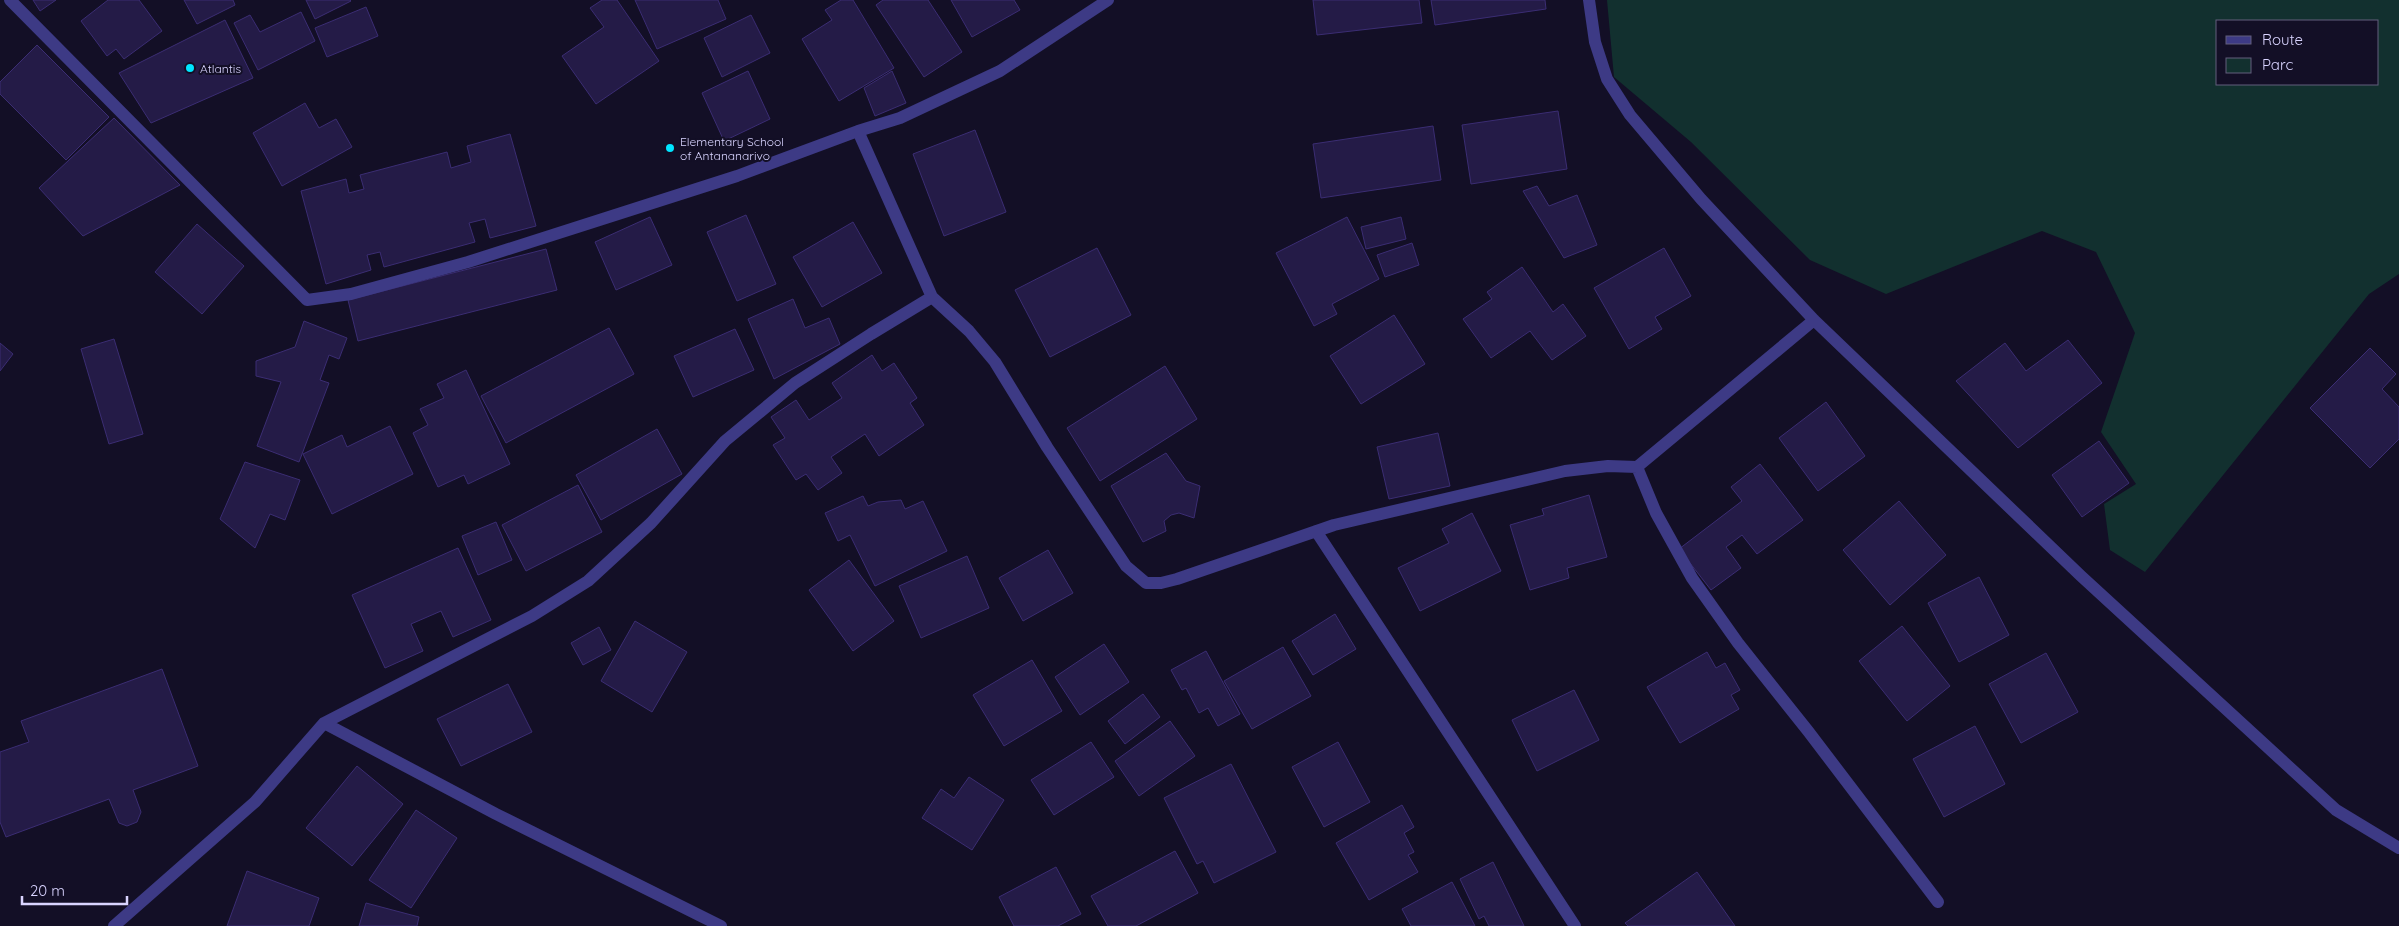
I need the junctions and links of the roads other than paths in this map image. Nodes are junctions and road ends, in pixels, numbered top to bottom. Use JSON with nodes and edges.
{"nodes":[{"id":1,"x":10,"y":0,"type":"edge"},
{"id":2,"x":1108,"y":0,"type":"edge"},
{"id":3,"x":1589,"y":0,"type":"edge"},
{"id":4,"x":858,"y":131,"type":"junction"},
{"id":5,"x":932,"y":297,"type":"junction"},
{"id":6,"x":1814,"y":320,"type":"junction"},
{"id":7,"x":1638,"y":467,"type":"junction"},
{"id":8,"x":1316,"y":531,"type":"junction"},
{"id":9,"x":324,"y":723,"type":"junction"},
{"id":10,"x":2399,"y":848,"type":"edge"},
{"id":11,"x":1938,"y":902,"type":"dead end"},
{"id":12,"x":114,"y":926,"type":"edge"},
{"id":13,"x":721,"y":926,"type":"edge"},
{"id":14,"x":1575,"y":926,"type":"edge"}],
"edges":[{"from":1,"to":4,"type":"street"},
{"from":2,"to":4,"type":"street"},
{"from":3,"to":6,"type":"street"},
{"from":4,"to":5,"type":"street"},
{"from":5,"to":8,"type":"street"},
{"from":5,"to":9,"type":"street"},
{"from":6,"to":7,"type":"street"},
{"from":6,"to":10,"type":"street"},
{"from":7,"to":8,"type":"street"},
{"from":7,"to":11,"type":"street"},
{"from":8,"to":14,"type":"street"},
{"from":9,"to":12,"type":"street"},
{"from":9,"to":13,"type":"street"}]}
